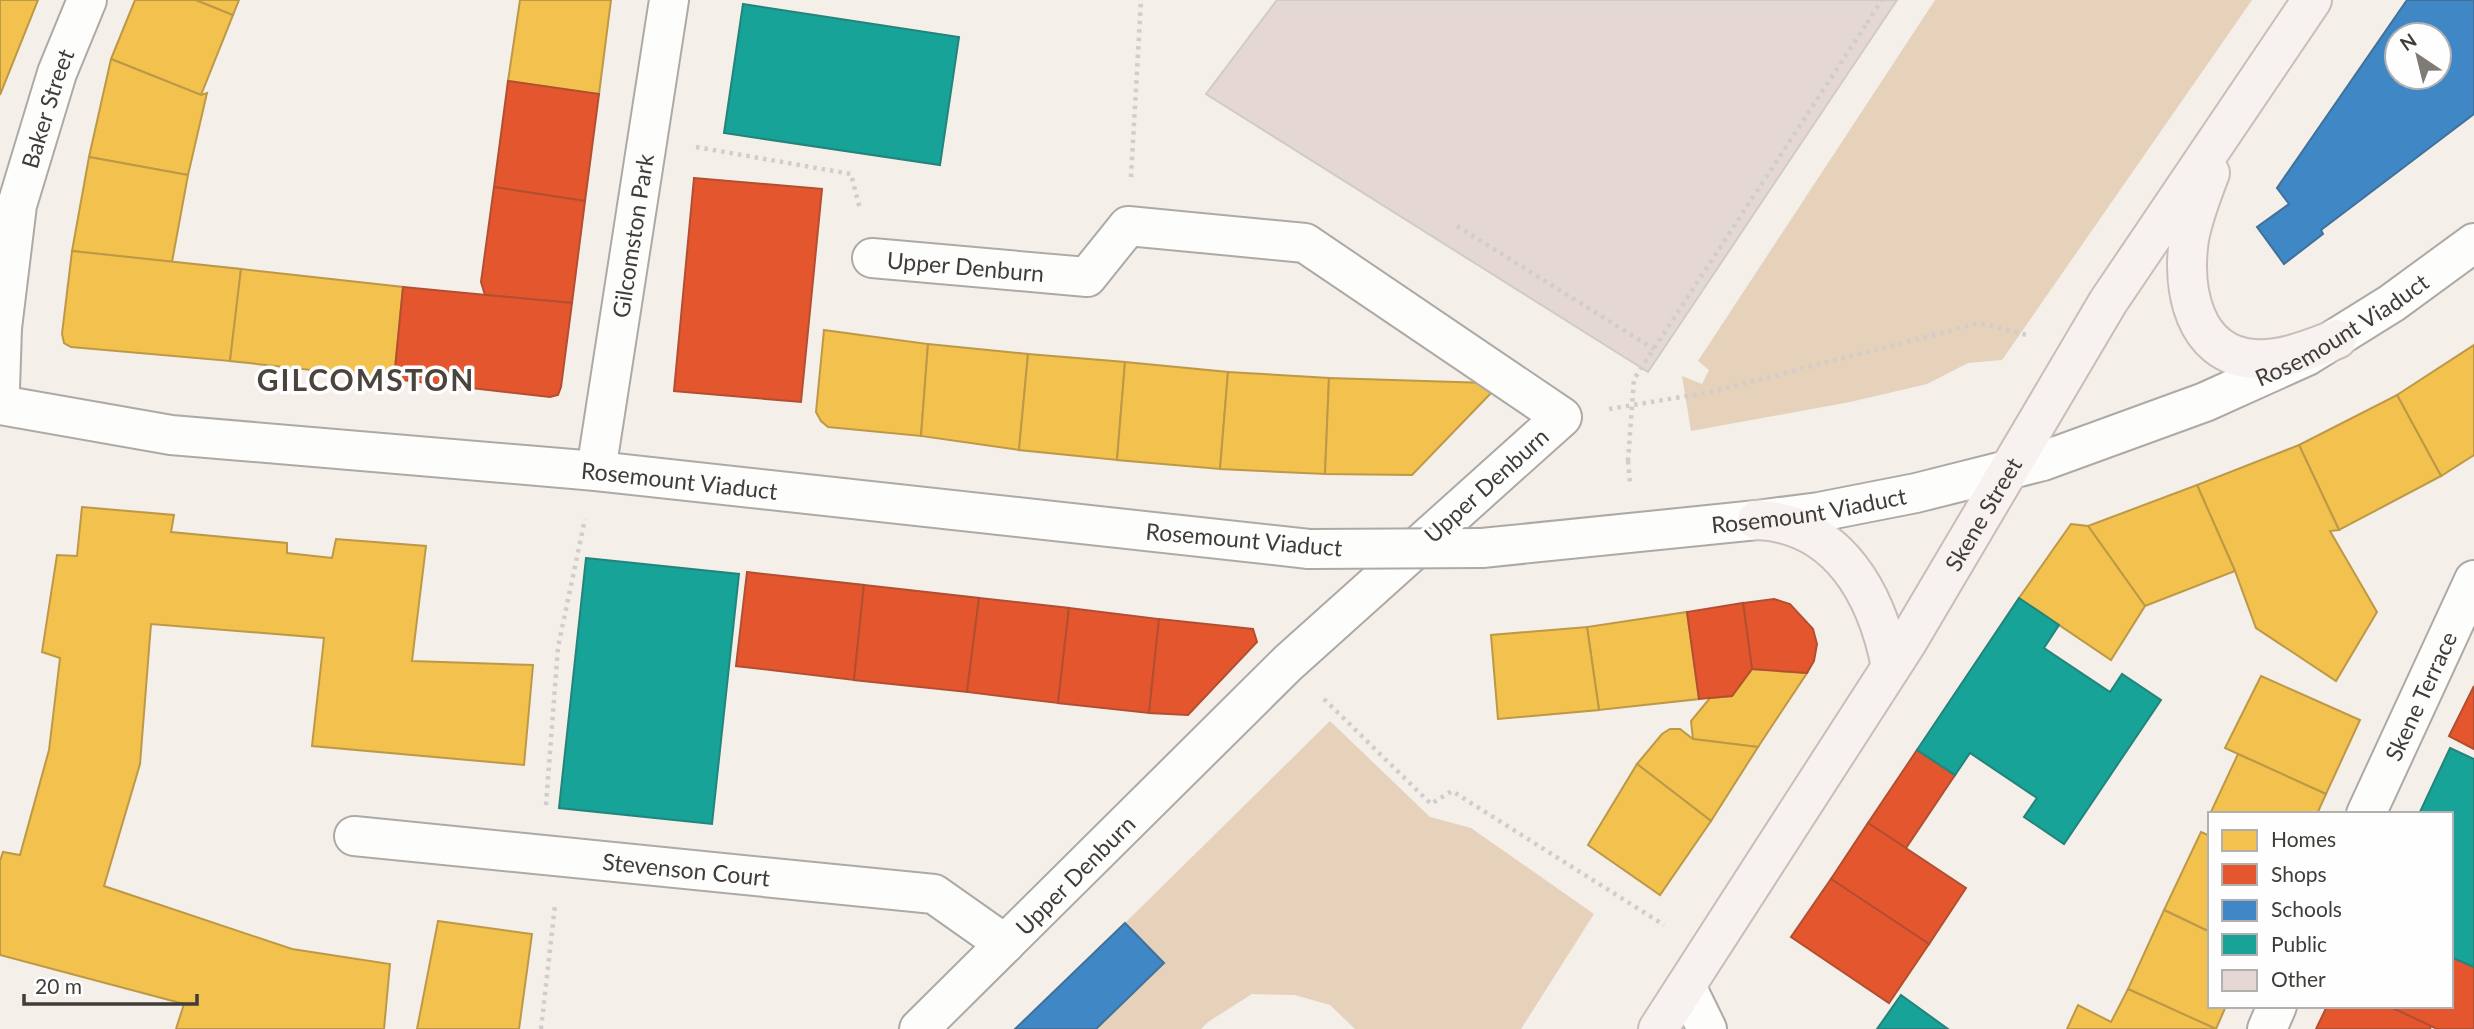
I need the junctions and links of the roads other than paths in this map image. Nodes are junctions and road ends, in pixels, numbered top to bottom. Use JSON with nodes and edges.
{"nodes":[{"id":1,"x":87,"y":0,"type":"edge"},
{"id":2,"x":669,"y":0,"type":"edge"},
{"id":3,"x":2312,"y":0,"type":"edge"},
{"id":4,"x":2235,"y":113,"type":"junction"},
{"id":5,"x":2474,"y":243,"type":"edge"},
{"id":6,"x":872,"y":258,"type":"road end"},
{"id":7,"x":2337,"y":338,"type":"junction"},
{"id":8,"x":0,"y":388,"type":"edge"},
{"id":9,"x":0,"y":405,"type":"edge"},
{"id":10,"x":2009,"y":470,"type":"junction"},
{"id":11,"x":596,"y":471,"type":"junction"},
{"id":12,"x":1757,"y":520,"type":"junction"},
{"id":13,"x":2474,"y":580,"type":"edge"},
{"id":14,"x":1891,"y":667,"type":"junction"},
{"id":15,"x":2367,"y":812,"type":"edge"},
{"id":16,"x":354,"y":836,"type":"dead end"},
{"id":17,"x":1005,"y":944,"type":"junction"},
{"id":18,"x":1686,"y":986,"type":"junction"},
{"id":19,"x":2276,"y":1008,"type":"edge"},
{"id":20,"x":919,"y":1029,"type":"edge"},
{"id":21,"x":1658,"y":1029,"type":"edge"},
{"id":22,"x":1707,"y":1029,"type":"edge"},
{"id":23,"x":2267,"y":1029,"type":"edge"}],
"edges":[{"from":1,"to":8,"type":"street","name":"Baker Street"},
{"from":2,"to":11,"type":"street","name":"Gilcomston Park"},
{"from":3,"to":4,"type":"main road","name":"Skene Street"},
{"from":4,"to":7,"type":"main road"},
{"from":4,"to":10,"type":"main road","name":"Skene Street"},
{"from":5,"to":7,"type":"street","name":"Rosemount Viaduct"},
{"from":6,"to":17,"type":"street","name":"Upper Denburn"},
{"from":7,"to":10,"type":"street","name":"Rosemount Viaduct"},
{"from":9,"to":11,"type":"street","name":"Rosemount Viaduct"},
{"from":10,"to":12,"type":"street","name":"Rosemount Viaduct"},
{"from":10,"to":14,"type":"main road","name":"Skene Street"},
{"from":11,"to":12,"type":"street","name":"Rosemount Viaduct","bridge":true},
{"from":12,"to":14,"type":"main road"},
{"from":13,"to":15,"type":"street","name":"Skene Terrace"},
{"from":14,"to":18,"type":"main road","name":"Skene Street"},
{"from":16,"to":17,"type":"street","name":"Stevenson Court"},
{"from":17,"to":20,"type":"street","name":"Upper Denburn"},
{"from":18,"to":21,"type":"main road","name":"Skene Street"},
{"from":18,"to":22,"type":"street"},
{"from":19,"to":23,"type":"street"}]}
